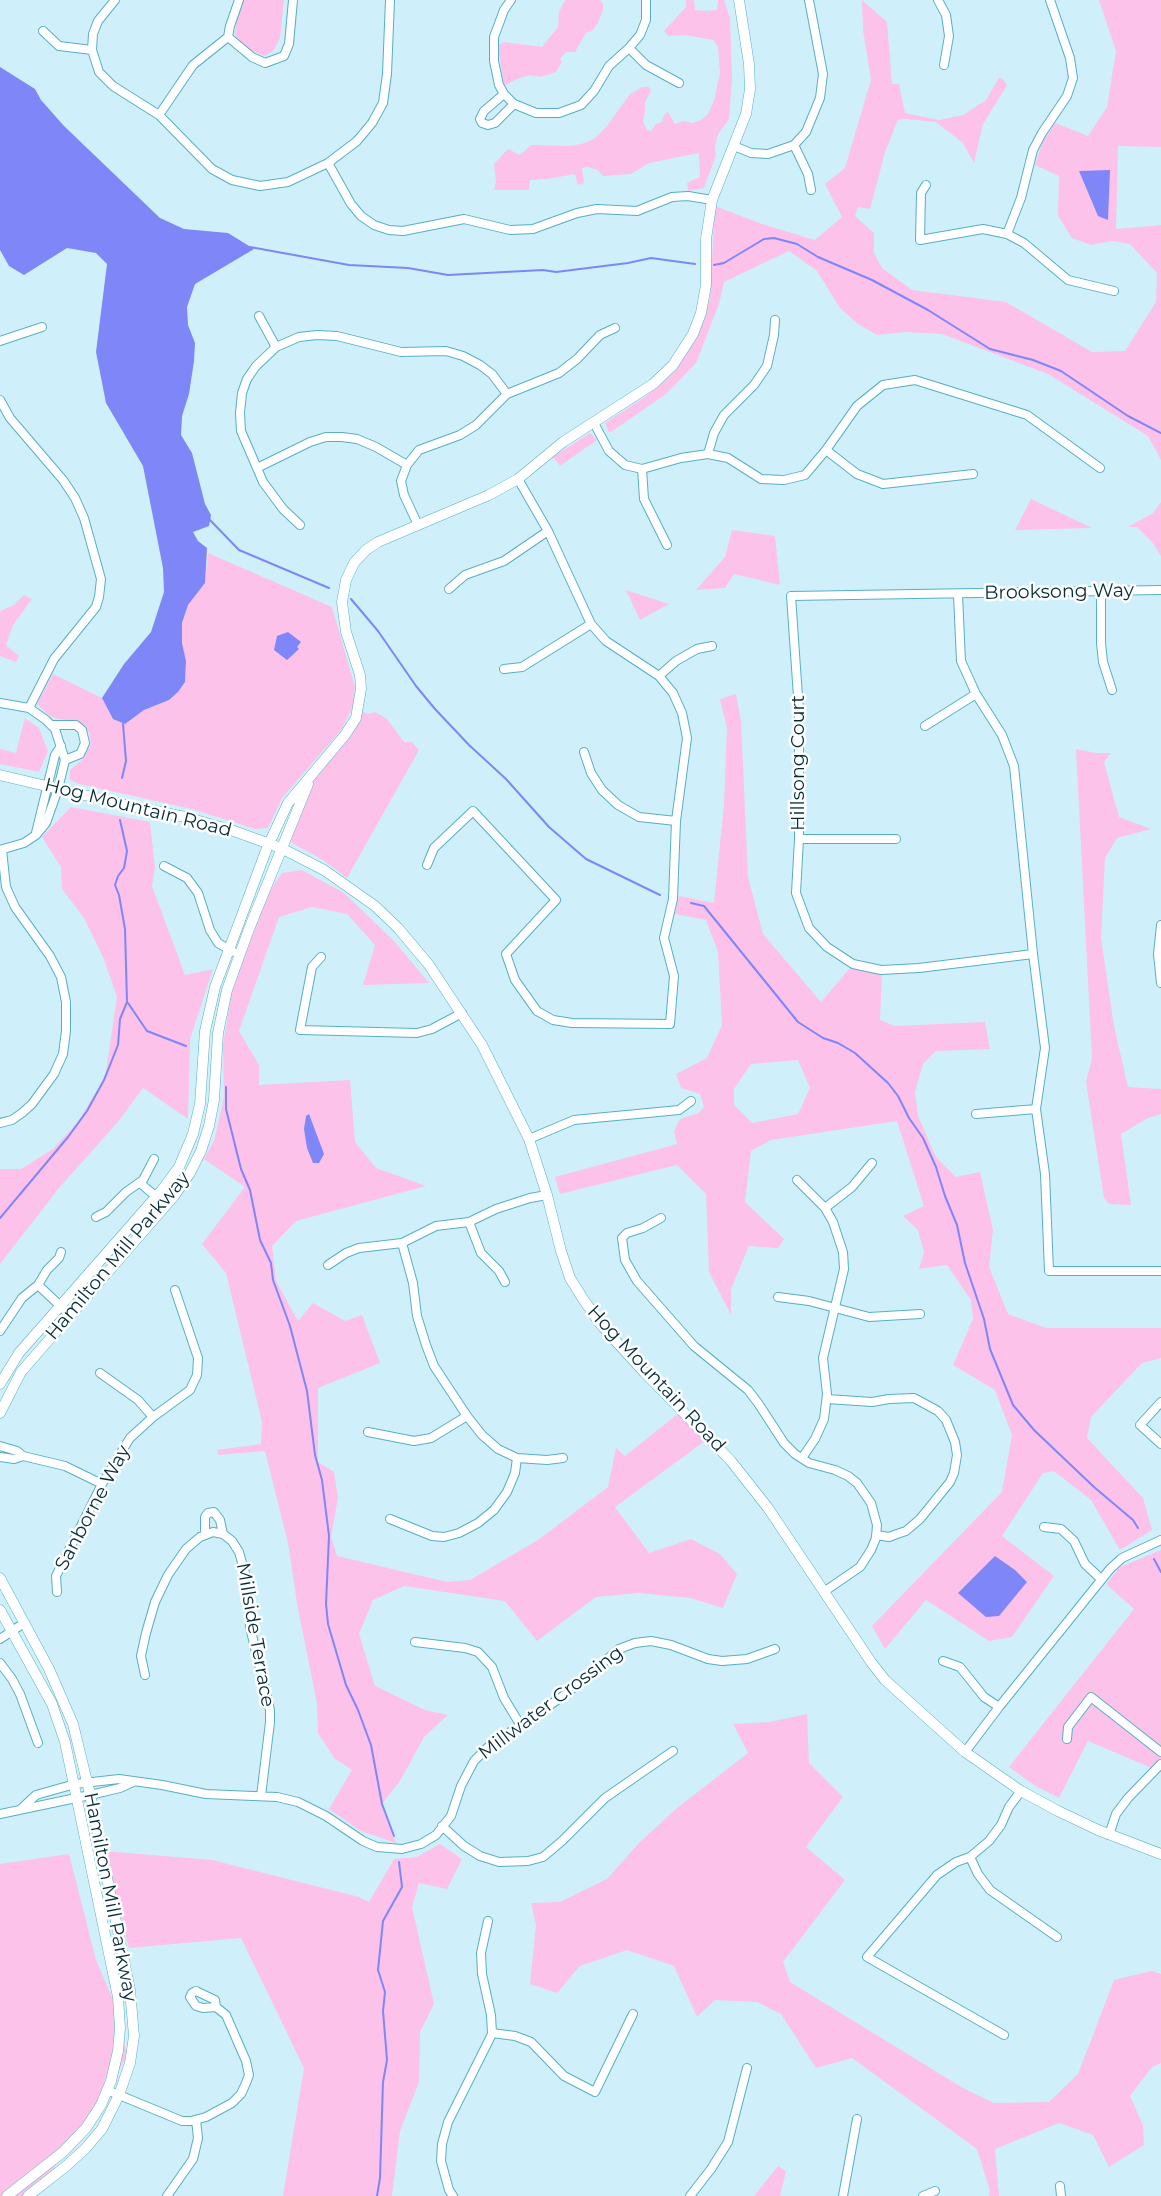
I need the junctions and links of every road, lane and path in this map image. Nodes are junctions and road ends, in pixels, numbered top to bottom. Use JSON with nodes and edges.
{"nodes":[{"id":1,"x":115,"y":0,"type":"edge"},
{"id":2,"x":239,"y":0,"type":"edge"},
{"id":3,"x":293,"y":0,"type":"edge"},
{"id":4,"x":390,"y":0,"type":"edge"},
{"id":5,"x":511,"y":0,"type":"edge"},
{"id":6,"x":646,"y":0,"type":"edge"},
{"id":7,"x":738,"y":0,"type":"edge"},
{"id":8,"x":809,"y":0,"type":"edge"},
{"id":9,"x":938,"y":0,"type":"edge"},
{"id":10,"x":1050,"y":0,"type":"edge"},
{"id":11,"x":43,"y":31,"type":"dead end"},
{"id":12,"x":228,"y":37,"type":"junction"},
{"id":13,"x":629,"y":48,"type":"junction"},
{"id":14,"x":92,"y":50,"type":"junction"},
{"id":15,"x":944,"y":65,"type":"dead end"},
{"id":16,"x":679,"y":83,"type":"dead end"},
{"id":17,"x":504,"y":94,"type":"junction"},
{"id":18,"x":514,"y":104,"type":"junction"},
{"id":19,"x":159,"y":115,"type":"junction"},
{"id":20,"x":794,"y":145,"type":"junction"},
{"id":21,"x":734,"y":146,"type":"junction"},
{"id":22,"x":328,"y":163,"type":"junction"},
{"id":23,"x":926,"y":185,"type":"dead end"},
{"id":24,"x":811,"y":190,"type":"dead end"},
{"id":25,"x":712,"y":200,"type":"junction"},
{"id":26,"x":1007,"y":234,"type":"junction"},
{"id":27,"x":1114,"y":291,"type":"dead end"},
{"id":28,"x":258,"y":316,"type":"dead end"},
{"id":29,"x":775,"y":320,"type":"dead end"},
{"id":30,"x":42,"y":327,"type":"dead end"},
{"id":31,"x":615,"y":328,"type":"dead end"},
{"id":32,"x":0,"y":341,"type":"edge"},
{"id":33,"x":276,"y":347,"type":"junction"},
{"id":34,"x":507,"y":394,"type":"junction"},
{"id":35,"x":0,"y":400,"type":"edge"},
{"id":36,"x":594,"y":423,"type":"junction"},
{"id":37,"x":826,"y":450,"type":"junction"},
{"id":38,"x":708,"y":454,"type":"junction"},
{"id":39,"x":407,"y":465,"type":"junction"},
{"id":40,"x":257,"y":468,"type":"junction"},
{"id":41,"x":1100,"y":468,"type":"dead end"},
{"id":42,"x":642,"y":470,"type":"junction"},
{"id":43,"x":973,"y":474,"type":"dead end"},
{"id":44,"x":517,"y":479,"type":"junction"},
{"id":45,"x":300,"y":525,"type":"dead end"},
{"id":46,"x":418,"y":525,"type":"junction"},
{"id":47,"x":548,"y":531,"type":"junction"},
{"id":48,"x":667,"y":545,"type":"dead end"},
{"id":49,"x":449,"y":589,"type":"dead end"},
{"id":50,"x":1161,"y":590,"type":"edge"},
{"id":51,"x":1101,"y":592,"type":"junction"},
{"id":52,"x":958,"y":595,"type":"junction"},
{"id":53,"x":791,"y":596,"type":"joint"},
{"id":54,"x":591,"y":624,"type":"junction"},
{"id":55,"x":712,"y":646,"type":"dead end"},
{"id":56,"x":504,"y":669,"type":"dead end"},
{"id":57,"x":659,"y":676,"type":"junction"},
{"id":58,"x":1112,"y":690,"type":"dead end"},
{"id":59,"x":976,"y":694,"type":"junction"},
{"id":60,"x":0,"y":703,"type":"edge"},
{"id":61,"x":29,"y":708,"type":"junction"},
{"id":62,"x":51,"y":725,"type":"junction"},
{"id":63,"x":925,"y":726,"type":"dead end"},
{"id":64,"x":61,"y":746,"type":"junction"},
{"id":65,"x":584,"y":752,"type":"dead end"},
{"id":66,"x":65,"y":760,"type":"junction"},
{"id":67,"x":315,"y":771,"type":"junction"},
{"id":68,"x":0,"y":775,"type":"edge"},
{"id":69,"x":47,"y":786,"type":"junction"},
{"id":70,"x":58,"y":789,"type":"junction"},
{"id":71,"x":676,"y":821,"type":"junction"},
{"id":72,"x":36,"y":835,"type":"junction"},
{"id":73,"x":799,"y":839,"type":"junction"},
{"id":74,"x":896,"y":839,"type":"dead end"},
{"id":75,"x":268,"y":844,"type":"junction"},
{"id":76,"x":281,"y":848,"type":"junction"},
{"id":77,"x":1,"y":850,"type":"edge"},
{"id":78,"x":164,"y":866,"type":"dead end"},
{"id":79,"x":427,"y":866,"type":"dead end"},
{"id":80,"x":1161,"y":925,"type":"edge"},
{"id":81,"x":228,"y":950,"type":"junction"},
{"id":82,"x":1033,"y":954,"type":"junction"},
{"id":83,"x":240,"y":955,"type":"junction"},
{"id":84,"x":321,"y":957,"type":"dead end"},
{"id":85,"x":1161,"y":984,"type":"edge"},
{"id":86,"x":462,"y":1013,"type":"junction"},
{"id":87,"x":691,"y":1101,"type":"dead end"},
{"id":88,"x":1036,"y":1109,"type":"junction"},
{"id":89,"x":976,"y":1114,"type":"dead end"},
{"id":90,"x":0,"y":1123,"type":"edge"},
{"id":91,"x":529,"y":1139,"type":"junction"},
{"id":92,"x":154,"y":1159,"type":"dead end"},
{"id":93,"x":872,"y":1163,"type":"dead end"},
{"id":94,"x":797,"y":1180,"type":"dead end"},
{"id":95,"x":140,"y":1183,"type":"junction"},
{"id":96,"x":547,"y":1195,"type":"junction"},
{"id":97,"x":156,"y":1197,"type":"junction"},
{"id":98,"x":166,"y":1205,"type":"junction"},
{"id":99,"x":825,"y":1208,"type":"junction"},
{"id":100,"x":96,"y":1217,"type":"dead end"},
{"id":101,"x":661,"y":1218,"type":"dead end"},
{"id":102,"x":469,"y":1222,"type":"junction"},
{"id":103,"x":402,"y":1242,"type":"junction"},
{"id":104,"x":61,"y":1252,"type":"dead end"},
{"id":105,"x":328,"y":1265,"type":"dead end"},
{"id":106,"x":1161,"y":1271,"type":"edge"},
{"id":107,"x":505,"y":1282,"type":"dead end"},
{"id":108,"x":38,"y":1285,"type":"junction"},
{"id":109,"x":175,"y":1290,"type":"dead end"},
{"id":110,"x":778,"y":1297,"type":"dead end"},
{"id":111,"x":60,"y":1306,"type":"junction"},
{"id":112,"x":835,"y":1307,"type":"junction"},
{"id":113,"x":920,"y":1314,"type":"dead end"},
{"id":114,"x":70,"y":1315,"type":"junction"},
{"id":115,"x":0,"y":1331,"type":"edge"},
{"id":116,"x":100,"y":1373,"type":"dead end"},
{"id":117,"x":0,"y":1384,"type":"edge"},
{"id":118,"x":827,"y":1399,"type":"junction"},
{"id":119,"x":1161,"y":1402,"type":"edge"},
{"id":120,"x":0,"y":1413,"type":"edge"},
{"id":121,"x":467,"y":1416,"type":"junction"},
{"id":122,"x":153,"y":1417,"type":"junction"},
{"id":123,"x":368,"y":1432,"type":"dead end"},
{"id":124,"x":1161,"y":1444,"type":"edge"},
{"id":125,"x":0,"y":1446,"type":"edge"},
{"id":126,"x":23,"y":1456,"type":"junction"},
{"id":127,"x":0,"y":1457,"type":"edge"},
{"id":128,"x":517,"y":1458,"type":"junction"},
{"id":129,"x":563,"y":1458,"type":"dead end"},
{"id":130,"x":802,"y":1458,"type":"junction"},
{"id":131,"x":102,"y":1484,"type":"junction"},
{"id":132,"x":390,"y":1519,"type":"dead end"},
{"id":133,"x":1044,"y":1527,"type":"dead end"},
{"id":134,"x":223,"y":1534,"type":"junction"},
{"id":135,"x":205,"y":1535,"type":"junction"},
{"id":136,"x":876,"y":1535,"type":"junction"},
{"id":137,"x":1161,"y":1541,"type":"edge"},
{"id":138,"x":0,"y":1578,"type":"edge"},
{"id":139,"x":1101,"y":1579,"type":"junction"},
{"id":140,"x":825,"y":1591,"type":"junction"},
{"id":141,"x":57,"y":1592,"type":"dead end"},
{"id":142,"x":0,"y":1610,"type":"edge"},
{"id":143,"x":24,"y":1623,"type":"junction"},
{"id":144,"x":12,"y":1630,"type":"junction"},
{"id":145,"x":0,"y":1639,"type":"edge"},
{"id":146,"x":415,"y":1642,"type":"dead end"},
{"id":147,"x":775,"y":1648,"type":"dead end"},
{"id":148,"x":943,"y":1661,"type":"dead end"},
{"id":149,"x":0,"y":1663,"type":"edge"},
{"id":150,"x":145,"y":1675,"type":"dead end"},
{"id":151,"x":999,"y":1707,"type":"junction"},
{"id":152,"x":521,"y":1726,"type":"junction"},
{"id":153,"x":1067,"y":1739,"type":"dead end"},
{"id":154,"x":38,"y":1743,"type":"dead end"},
{"id":155,"x":673,"y":1751,"type":"dead end"},
{"id":156,"x":965,"y":1752,"type":"junction"},
{"id":157,"x":1161,"y":1752,"type":"edge"},
{"id":158,"x":1161,"y":1764,"type":"edge"},
{"id":159,"x":87,"y":1782,"type":"junction"},
{"id":160,"x":133,"y":1782,"type":"junction"},
{"id":161,"x":75,"y":1784,"type":"junction"},
{"id":162,"x":1021,"y":1791,"type":"junction"},
{"id":163,"x":90,"y":1795,"type":"junction"},
{"id":164,"x":261,"y":1796,"type":"junction"},
{"id":165,"x":78,"y":1797,"type":"junction"},
{"id":166,"x":21,"y":1808,"type":"junction"},
{"id":167,"x":0,"y":1814,"type":"edge"},
{"id":168,"x":442,"y":1826,"type":"junction"},
{"id":169,"x":1109,"y":1835,"type":"junction"},
{"id":170,"x":1161,"y":1854,"type":"edge"},
{"id":171,"x":970,"y":1857,"type":"junction"},
{"id":172,"x":488,"y":1922,"type":"dead end"},
{"id":173,"x":1056,"y":1937,"type":"dead end"},
{"id":174,"x":216,"y":2007,"type":"dead end"},
{"id":175,"x":633,"y":2014,"type":"dead end"},
{"id":176,"x":492,"y":2033,"type":"junction"},
{"id":177,"x":1004,"y":2035,"type":"dead end"},
{"id":178,"x":747,"y":2068,"type":"dead end"},
{"id":179,"x":107,"y":2090,"type":"junction"},
{"id":180,"x":119,"y":2095,"type":"junction"},
{"id":181,"x":857,"y":2119,"type":"dead end"},
{"id":182,"x":196,"y":2120,"type":"junction"},
{"id":183,"x":1060,"y":2186,"type":"dead end"},
{"id":184,"x":935,"y":2191,"type":"dead end"},
{"id":185,"x":7,"y":2196,"type":"edge"},
{"id":186,"x":28,"y":2196,"type":"edge"},
{"id":187,"x":167,"y":2196,"type":"edge"},
{"id":188,"x":453,"y":2196,"type":"edge"},
{"id":189,"x":690,"y":2196,"type":"edge"},
{"id":190,"x":846,"y":2196,"type":"edge"},
{"id":191,"x":923,"y":2196,"type":"edge"},
{"id":192,"x":1060,"y":2196,"type":"edge"}],
"edges":[{"from":1,"to":14,"type":"street"},
{"from":2,"to":12,"type":"street"},
{"from":3,"to":12,"type":"street"},
{"from":4,"to":22,"type":"street"},
{"from":5,"to":17,"type":"street"},
{"from":6,"to":13,"type":"street"},
{"from":7,"to":21,"type":"street","name":"Hamilton Mill Parkway"},
{"from":8,"to":20,"type":"street"},
{"from":9,"to":15,"type":"street"},
{"from":10,"to":26,"type":"street"},
{"from":11,"to":14,"type":"street"},
{"from":12,"to":19,"type":"street"},
{"from":13,"to":16,"type":"street"},
{"from":13,"to":18,"type":"street"},
{"from":14,"to":19,"type":"street"},
{"from":17,"to":18,"type":"street"},
{"from":17,"to":18,"type":"street"},
{"from":19,"to":22,"type":"street"},
{"from":20,"to":21,"type":"street"},
{"from":20,"to":24,"type":"street"},
{"from":21,"to":25,"type":"street","name":"Hamilton Mill Parkway"},
{"from":22,"to":25,"type":"street"},
{"from":23,"to":26,"type":"street"},
{"from":25,"to":36,"type":"street","name":"Hamilton Mill Parkway"},
{"from":26,"to":27,"type":"street"},
{"from":28,"to":33,"type":"street"},
{"from":29,"to":38,"type":"street"},
{"from":30,"to":32,"type":"street"},
{"from":31,"to":34,"type":"street"},
{"from":33,"to":34,"type":"street"},
{"from":33,"to":40,"type":"street"},
{"from":34,"to":39,"type":"street"},
{"from":35,"to":61,"type":"street"},
{"from":36,"to":42,"type":"street"},
{"from":36,"to":44,"type":"street","name":"Hamilton Mill Parkway"},
{"from":37,"to":38,"type":"street"},
{"from":37,"to":41,"type":"street"},
{"from":37,"to":43,"type":"street"},
{"from":38,"to":42,"type":"street"},
{"from":39,"to":40,"type":"street"},
{"from":39,"to":46,"type":"street"},
{"from":40,"to":45,"type":"street"},
{"from":42,"to":48,"type":"street"},
{"from":44,"to":46,"type":"street","name":"Hamilton Mill Parkway"},
{"from":44,"to":47,"type":"street"},
{"from":46,"to":67,"type":"street","name":"Hamilton Mill Parkway"},
{"from":47,"to":49,"type":"street"},
{"from":47,"to":54,"type":"street"},
{"from":50,"to":51,"type":"street","name":"Brooksong Way"},
{"from":51,"to":52,"type":"street","name":"Brooksong Way"},
{"from":51,"to":58,"type":"street"},
{"from":52,"to":53,"type":"street","name":"Brooksong Way"},
{"from":52,"to":59,"type":"street"},
{"from":53,"to":73,"type":"street","name":"Hillsong Court"},
{"from":54,"to":56,"type":"street"},
{"from":54,"to":57,"type":"street"},
{"from":55,"to":57,"type":"street"},
{"from":57,"to":71,"type":"street"},
{"from":59,"to":63,"type":"street"},
{"from":59,"to":82,"type":"street"},
{"from":60,"to":61,"type":"street"},
{"from":61,"to":62,"type":"street"},
{"from":62,"to":64,"type":"street"},
{"from":62,"to":66,"type":"street"},
{"from":64,"to":66,"type":"street"},
{"from":64,"to":69,"type":"street"},
{"from":65,"to":71,"type":"street"},
{"from":66,"to":70,"type":"street"},
{"from":67,"to":75,"type":"street","name":"Hamilton Mill Parkway"},
{"from":67,"to":76,"type":"street","name":"Hamilton Mill Parkway"},
{"from":68,"to":69,"type":"street","name":"Hog Mountain Road"},
{"from":69,"to":70,"type":"street","name":"Hog Mountain Road"},
{"from":69,"to":72,"type":"street"},
{"from":70,"to":72,"type":"street"},
{"from":70,"to":75,"type":"street","name":"Hog Mountain Road"},
{"from":71,"to":79,"type":"street"},
{"from":72,"to":77,"type":"street"},
{"from":73,"to":74,"type":"street"},
{"from":73,"to":82,"type":"street","name":"Hillsong Court"},
{"from":75,"to":76,"type":"street","name":"Hog Mountain Road"},
{"from":75,"to":81,"type":"street","name":"Hamilton Mill Parkway"},
{"from":76,"to":83,"type":"street","name":"Hamilton Mill Parkway"},
{"from":76,"to":86,"type":"street","name":"Hog Mountain Road"},
{"from":77,"to":90,"type":"street"},
{"from":78,"to":81,"type":"street"},
{"from":80,"to":85,"type":"street"},
{"from":81,"to":83,"type":"street"},
{"from":81,"to":97,"type":"street","name":"Hamilton Mill Parkway"},
{"from":82,"to":88,"type":"street"},
{"from":83,"to":98,"type":"street","name":"Hamilton Mill Parkway"},
{"from":84,"to":86,"type":"street"},
{"from":86,"to":91,"type":"street","name":"Hog Mountain Road"},
{"from":87,"to":91,"type":"street"},
{"from":88,"to":89,"type":"street"},
{"from":88,"to":106,"type":"street"},
{"from":91,"to":96,"type":"street","name":"Hog Mountain Road"},
{"from":92,"to":95,"type":"street"},
{"from":93,"to":99,"type":"street"},
{"from":94,"to":99,"type":"street"},
{"from":95,"to":97,"type":"street"},
{"from":95,"to":100,"type":"street"},
{"from":96,"to":102,"type":"street"},
{"from":96,"to":140,"type":"street","name":"Hog Mountain Road"},
{"from":97,"to":98,"type":"street"},
{"from":97,"to":111,"type":"street","name":"Hamilton Mill Parkway"},
{"from":98,"to":114,"type":"street","name":"Hamilton Mill Parkway"},
{"from":99,"to":112,"type":"street"},
{"from":101,"to":130,"type":"street"},
{"from":102,"to":103,"type":"street"},
{"from":102,"to":107,"type":"street"},
{"from":103,"to":105,"type":"street"},
{"from":103,"to":121,"type":"street"},
{"from":104,"to":108,"type":"street"},
{"from":108,"to":111,"type":"street"},
{"from":108,"to":115,"type":"street"},
{"from":109,"to":122,"type":"street","name":"Sanborne Way"},
{"from":110,"to":112,"type":"street"},
{"from":111,"to":114,"type":"street"},
{"from":111,"to":117,"type":"street","name":"Hamilton Mill Parkway"},
{"from":112,"to":113,"type":"street"},
{"from":112,"to":118,"type":"street"},
{"from":114,"to":120,"type":"street","name":"Hamilton Mill Parkway"},
{"from":116,"to":122,"type":"street"},
{"from":118,"to":130,"type":"street"},
{"from":118,"to":136,"type":"street"},
{"from":119,"to":124,"type":"street"},
{"from":121,"to":123,"type":"street"},
{"from":121,"to":128,"type":"street"},
{"from":122,"to":131,"type":"street","name":"Sanborne Way"},
{"from":125,"to":126,"type":"street"},
{"from":126,"to":127,"type":"street"},
{"from":126,"to":131,"type":"street"},
{"from":128,"to":129,"type":"street"},
{"from":128,"to":132,"type":"street"},
{"from":130,"to":136,"type":"street"},
{"from":131,"to":141,"type":"street","name":"Sanborne Way"},
{"from":133,"to":139,"type":"street"},
{"from":134,"to":135,"type":"street"},
{"from":134,"to":135,"type":"street","name":"Millside Terrace"},
{"from":134,"to":164,"type":"street","name":"Millside Terrace"},
{"from":135,"to":150,"type":"street"},
{"from":136,"to":140,"type":"street"},
{"from":137,"to":139,"type":"street"},
{"from":138,"to":143,"type":"street","name":"Hamilton Mill Parkway"},
{"from":139,"to":151,"type":"street"},
{"from":140,"to":156,"type":"street","name":"Hog Mountain Road"},
{"from":142,"to":144,"type":"street","name":"Hamilton Mill Parkway"},
{"from":143,"to":144,"type":"street"},
{"from":143,"to":159,"type":"street","name":"Hamilton Mill Parkway"},
{"from":144,"to":145,"type":"street"},
{"from":144,"to":161,"type":"street","name":"Hamilton Mill Parkway"},
{"from":146,"to":152,"type":"street"},
{"from":147,"to":152,"type":"street","name":"Millwater Crossing"},
{"from":148,"to":151,"type":"street"},
{"from":149,"to":154,"type":"street"},
{"from":151,"to":156,"type":"street"},
{"from":152,"to":168,"type":"street","name":"Millwater Crossing"},
{"from":153,"to":157,"type":"street"},
{"from":155,"to":168,"type":"street"},
{"from":156,"to":162,"type":"street","name":"Hog Mountain Road"},
{"from":158,"to":169,"type":"street"},
{"from":159,"to":160,"type":"street","name":"Millwater Crossing"},
{"from":159,"to":161,"type":"street","name":"Millwater Crossing"},
{"from":159,"to":163,"type":"street","name":"Hamilton Mill Parkway"},
{"from":160,"to":163,"type":"street","name":"Millwater Crossing"},
{"from":160,"to":164,"type":"street","name":"Millwater Crossing"},
{"from":161,"to":165,"type":"street","name":"Hamilton Mill Parkway"},
{"from":161,"to":166,"type":"street","name":"Millwater Crossing"},
{"from":162,"to":169,"type":"street","name":"Hog Mountain Road"},
{"from":162,"to":171,"type":"street"},
{"from":163,"to":165,"type":"street","name":"Millwater Crossing"},
{"from":163,"to":180,"type":"street","name":"Hamilton Mill Parkway"},
{"from":164,"to":168,"type":"street","name":"Millwater Crossing"},
{"from":165,"to":166,"type":"street","name":"Millwater Crossing"},
{"from":165,"to":179,"type":"street","name":"Hamilton Mill Parkway"},
{"from":166,"to":167,"type":"street","name":"Millwater Crossing"},
{"from":169,"to":170,"type":"street","name":"Hog Mountain Road"},
{"from":171,"to":173,"type":"street"},
{"from":171,"to":177,"type":"street"},
{"from":172,"to":176,"type":"street"},
{"from":174,"to":182,"type":"street"},
{"from":175,"to":176,"type":"street"},
{"from":176,"to":188,"type":"street"},
{"from":178,"to":189,"type":"street"},
{"from":179,"to":180,"type":"street"},
{"from":179,"to":185,"type":"street","name":"Hamilton Mill Parkway"},
{"from":180,"to":182,"type":"street"},
{"from":180,"to":186,"type":"street","name":"Hamilton Mill Parkway"},
{"from":181,"to":190,"type":"street"},
{"from":182,"to":187,"type":"street"},
{"from":183,"to":192,"type":"street"},
{"from":184,"to":191,"type":"street"}]}
